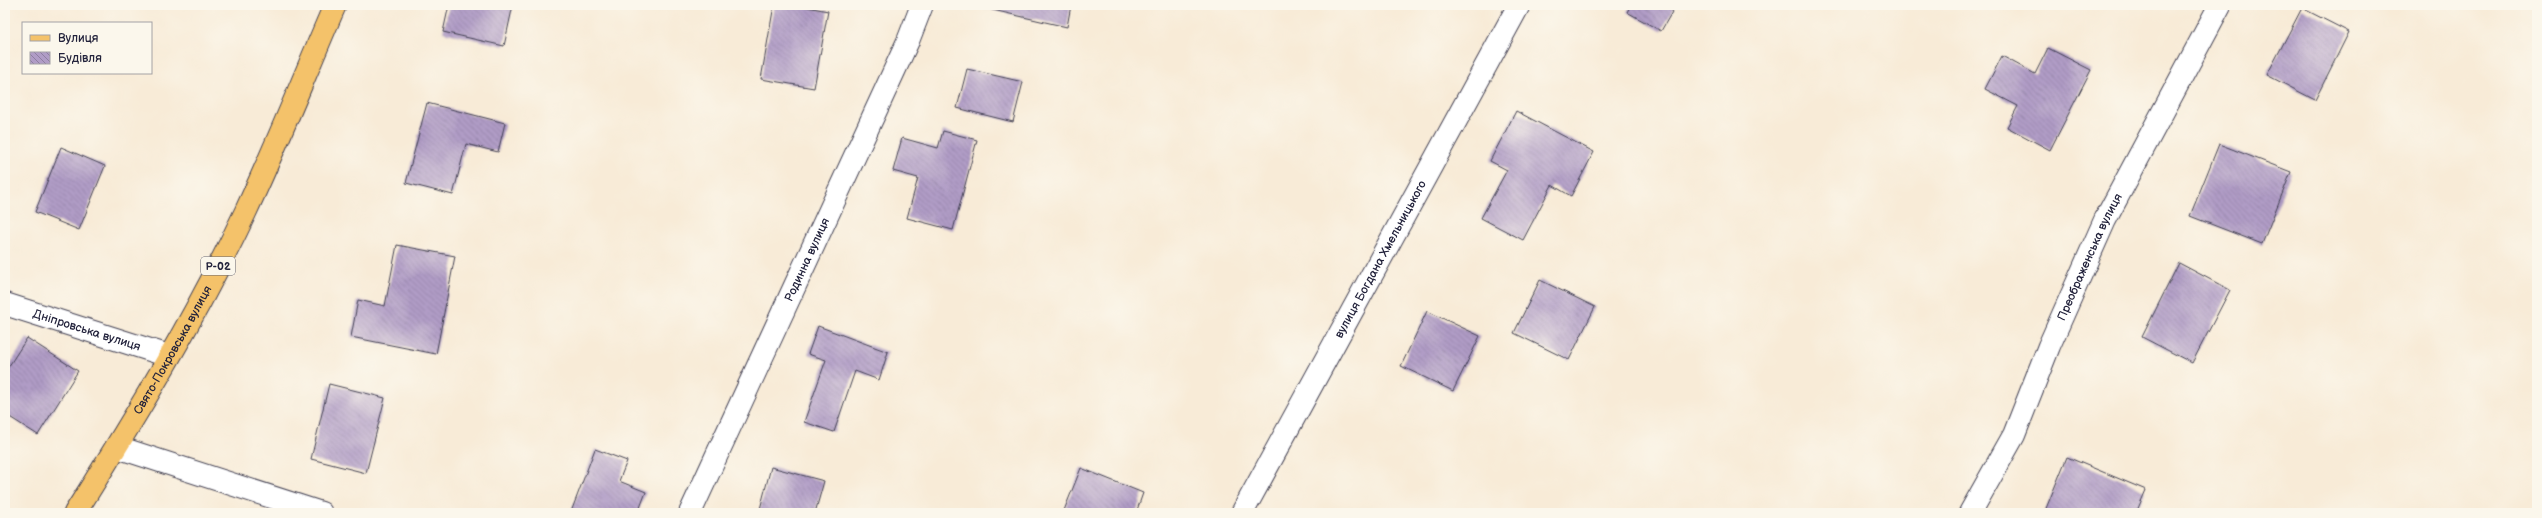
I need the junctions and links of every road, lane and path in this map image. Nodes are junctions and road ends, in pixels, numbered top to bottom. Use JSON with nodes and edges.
{"nodes":[{"id":1,"x":335,"y":5,"type":"edge"},
{"id":2,"x":922,"y":5,"type":"edge"},
{"id":3,"x":1520,"y":5,"type":"edge"},
{"id":4,"x":2220,"y":5,"type":"edge"},
{"id":5,"x":5,"y":304,"type":"edge"},
{"id":6,"x":169,"y":356,"type":"junction"},
{"id":7,"x":117,"y":447,"type":"junction"},
{"id":8,"x":75,"y":513,"type":"edge"},
{"id":9,"x":319,"y":513,"type":"edge"},
{"id":10,"x":690,"y":513,"type":"edge"},
{"id":11,"x":1242,"y":513,"type":"edge"},
{"id":12,"x":1970,"y":513,"type":"edge"}],
"edges":[{"from":1,"to":6,"type":"main road","name":"Свято-Покровська вулиця","number":"Р-02"},
{"from":2,"to":10,"type":"street","name":"Родинна вулиця"},
{"from":3,"to":11,"type":"street","name":"вулиця Богдана Хмельницького"},
{"from":4,"to":12,"type":"street","name":"Преображенська вулиця"},
{"from":5,"to":6,"type":"street","name":"Дніпровська вулиця"},
{"from":6,"to":7,"type":"main road","name":"Свято-Покровська вулиця","number":"Р-02"},
{"from":7,"to":8,"type":"main road","name":"Свято-Покровська вулиця","number":"Р-02"},
{"from":7,"to":9,"type":"street"}]}
